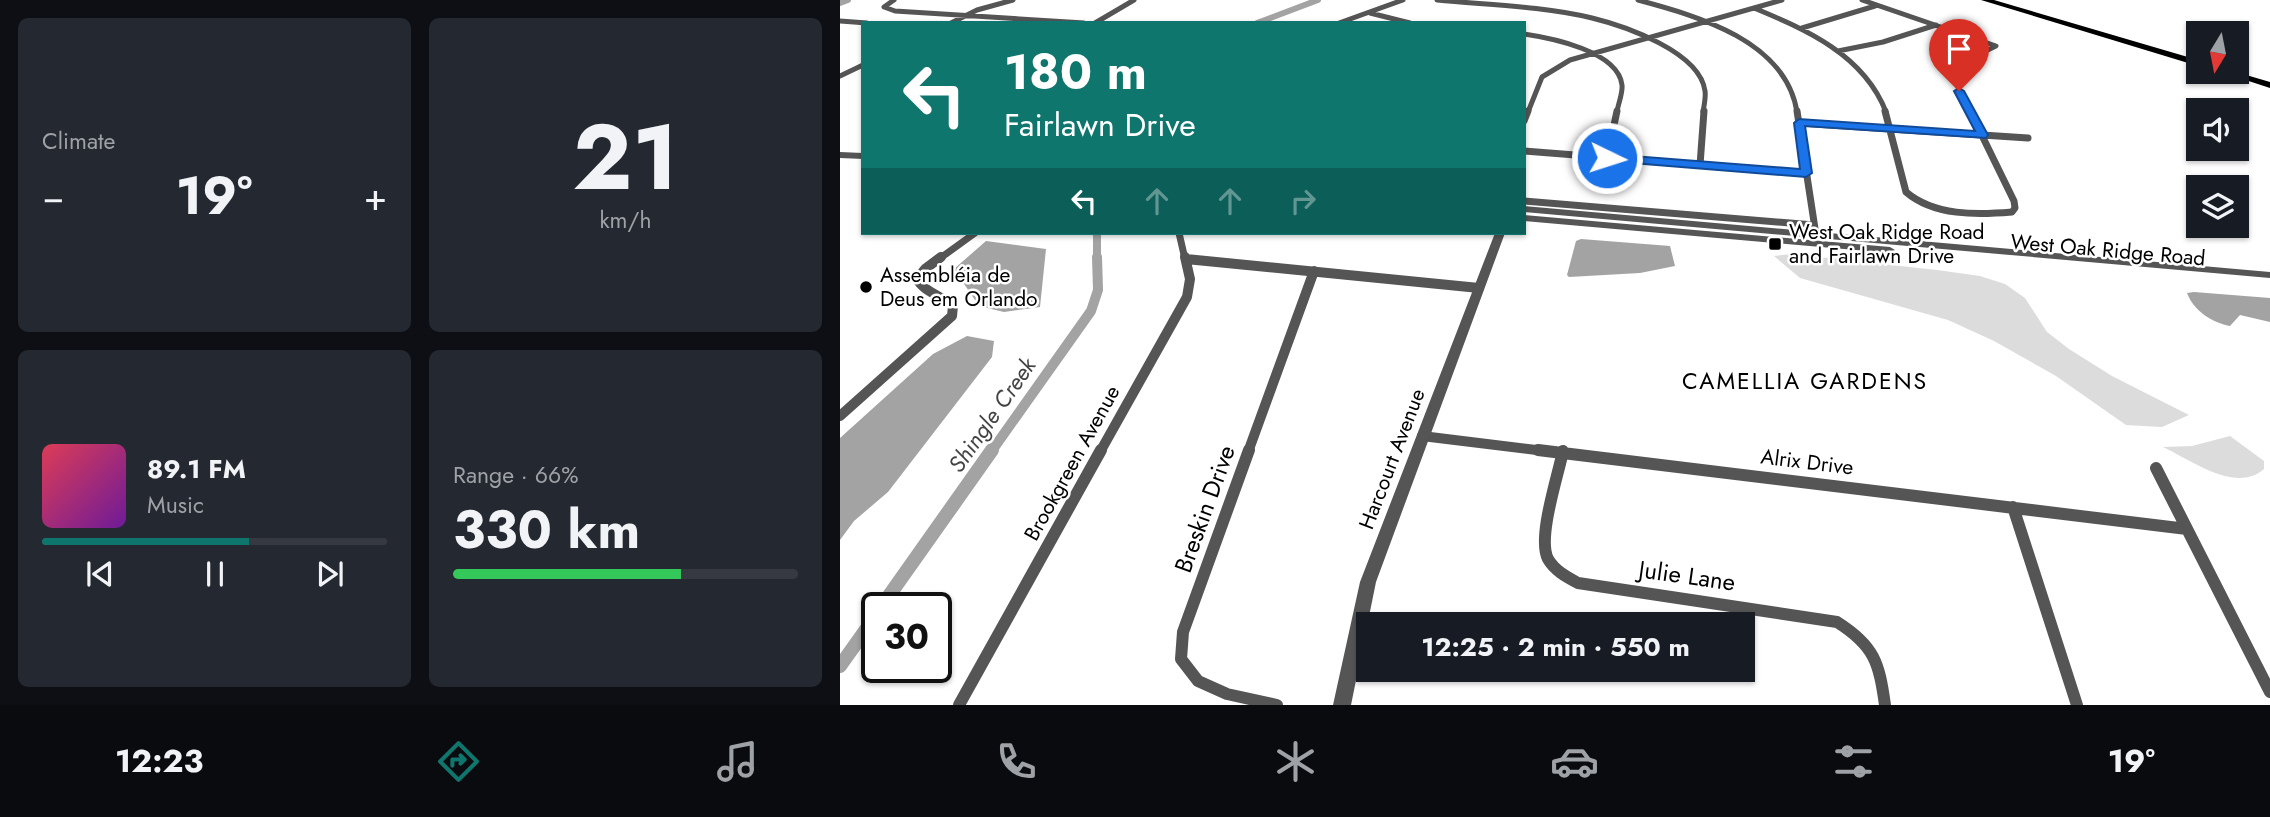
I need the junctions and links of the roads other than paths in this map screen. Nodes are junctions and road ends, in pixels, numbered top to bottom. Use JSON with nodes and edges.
{"nodes":[{"id":1,"x":894,"y":0,"type":"edge"},
{"id":2,"x":1013,"y":0,"type":"edge"},
{"id":3,"x":1134,"y":0,"type":"edge"},
{"id":4,"x":1403,"y":0,"type":"edge"},
{"id":5,"x":1437,"y":0,"type":"edge"},
{"id":6,"x":1638,"y":0,"type":"edge"},
{"id":7,"x":1664,"y":0,"type":"edge"},
{"id":8,"x":1782,"y":0,"type":"edge"},
{"id":9,"x":1862,"y":0,"type":"edge"},
{"id":10,"x":1985,"y":0,"type":"edge"},
{"id":11,"x":2003,"y":0,"type":"edge"},
{"id":12,"x":1656,"y":4,"type":"junction"},
{"id":13,"x":1877,"y":5,"type":"junction"},
{"id":14,"x":1754,"y":8,"type":"junction"},
{"id":15,"x":1370,"y":12,"type":"junction"},
{"id":16,"x":968,"y":15,"type":"junction"},
{"id":17,"x":840,"y":21,"type":"edge"},
{"id":18,"x":955,"y":21,"type":"edge"},
{"id":19,"x":1055,"y":21,"type":"edge"},
{"id":20,"x":1098,"y":21,"type":"edge"},
{"id":21,"x":1345,"y":21,"type":"edge"},
{"id":22,"x":1403,"y":21,"type":"edge"},
{"id":23,"x":1706,"y":22,"type":"junction"},
{"id":24,"x":861,"y":23,"type":"edge"},
{"id":25,"x":1936,"y":24,"type":"junction"},
{"id":26,"x":1802,"y":28,"type":"junction"},
{"id":27,"x":1526,"y":34,"type":"edge"},
{"id":28,"x":1648,"y":38,"type":"junction"},
{"id":29,"x":1838,"y":51,"type":"junction"},
{"id":30,"x":2186,"y":53,"type":"edge"},
{"id":31,"x":1593,"y":54,"type":"junction"},
{"id":32,"x":2186,"y":60,"type":"edge"},
{"id":33,"x":861,"y":63,"type":"edge"},
{"id":34,"x":861,"y":63,"type":"edge"},
{"id":35,"x":840,"y":70,"type":"edge"},
{"id":36,"x":2249,"y":72,"type":"edge"},
{"id":37,"x":840,"y":76,"type":"edge"},
{"id":38,"x":2270,"y":78,"type":"edge"},
{"id":39,"x":2249,"y":79,"type":"edge"},
{"id":40,"x":2270,"y":85,"type":"edge"},
{"id":41,"x":1526,"y":116,"type":"edge"},
{"id":42,"x":1799,"y":123,"type":"junction"},
{"id":43,"x":1891,"y":129,"type":"junction"},
{"id":44,"x":1982,"y":135,"type":"junction"},
{"id":45,"x":2028,"y":138,"type":"dead end"},
{"id":46,"x":1526,"y":151,"type":"edge"},
{"id":47,"x":840,"y":155,"type":"edge"},
{"id":48,"x":861,"y":157,"type":"edge"},
{"id":49,"x":1607,"y":158,"type":"junction"},
{"id":50,"x":1700,"y":165,"type":"junction"},
{"id":51,"x":1806,"y":173,"type":"junction"},
{"id":52,"x":1526,"y":201,"type":"edge"},
{"id":53,"x":1526,"y":209,"type":"edge"},
{"id":54,"x":1526,"y":218,"type":"edge"},
{"id":55,"x":1815,"y":230,"type":"junction"},
{"id":56,"x":1709,"y":234,"type":"junction"},
{"id":57,"x":972,"y":235,"type":"edge"},
{"id":58,"x":1180,"y":235,"type":"edge"},
{"id":59,"x":1499,"y":235,"type":"edge"},
{"id":60,"x":1186,"y":258,"type":"junction"},
{"id":61,"x":2135,"y":268,"type":"junction"},
{"id":62,"x":1314,"y":271,"type":"junction"},
{"id":63,"x":2270,"y":275,"type":"edge"},
{"id":64,"x":2270,"y":283,"type":"edge"},
{"id":65,"x":1479,"y":288,"type":"junction"},
{"id":66,"x":840,"y":416,"type":"edge"},
{"id":67,"x":1422,"y":436,"type":"junction"},
{"id":68,"x":1563,"y":452,"type":"junction"},
{"id":69,"x":2156,"y":468,"type":"dead end"},
{"id":70,"x":2013,"y":507,"type":"junction"},
{"id":71,"x":2187,"y":529,"type":"junction"},
{"id":72,"x":2270,"y":692,"type":"edge"},
{"id":73,"x":959,"y":705,"type":"edge"},
{"id":74,"x":1277,"y":705,"type":"edge"},
{"id":75,"x":1342,"y":705,"type":"edge"},
{"id":76,"x":1885,"y":705,"type":"edge"},
{"id":77,"x":2077,"y":705,"type":"edge"}],
"edges":[{"from":1,"to":16,"type":"street"},
{"from":2,"to":16,"type":"street"},
{"from":3,"to":20,"type":"street"},
{"from":4,"to":15,"type":"street"},
{"from":5,"to":28,"type":"street"},
{"from":6,"to":12,"type":"street"},
{"from":7,"to":12,"type":"street"},
{"from":8,"to":14,"type":"street"},
{"from":9,"to":13,"type":"street"},
{"from":10,"to":32,"type":"highway"},
{"from":11,"to":30,"type":"highway"},
{"from":12,"to":23,"type":"street"},
{"from":13,"to":25,"type":"street"},
{"from":13,"to":26,"type":"street"},
{"from":14,"to":23,"type":"street"},
{"from":14,"to":26,"type":"street"},
{"from":15,"to":21,"type":"street"},
{"from":15,"to":22,"type":"street"},
{"from":16,"to":18,"type":"street"},
{"from":16,"to":19,"type":"street"},
{"from":17,"to":24,"type":"street"},
{"from":23,"to":28,"type":"street"},
{"from":23,"to":42,"type":"street"},
{"from":25,"to":29,"type":"street"},
{"from":25,"to":44,"type":"street"},
{"from":26,"to":29,"type":"street"},
{"from":27,"to":31,"type":"street"},
{"from":28,"to":31,"type":"street"},
{"from":28,"to":50,"type":"street"},
{"from":29,"to":43,"type":"street"},
{"from":31,"to":41,"type":"street"},
{"from":31,"to":49,"type":"street"},
{"from":33,"to":35,"type":"street"},
{"from":34,"to":37,"type":"street"},
{"from":36,"to":38,"type":"highway"},
{"from":39,"to":40,"type":"highway"},
{"from":42,"to":43,"type":"street"},
{"from":42,"to":51,"type":"street"},
{"from":43,"to":44,"type":"street"},
{"from":43,"to":44,"type":"street"},
{"from":44,"to":45,"type":"street"},
{"from":46,"to":49,"type":"street"},
{"from":47,"to":48,"type":"street"},
{"from":49,"to":50,"type":"street"},
{"from":50,"to":51,"type":"street"},
{"from":51,"to":55,"type":"street"},
{"from":52,"to":55,"type":"street"},
{"from":53,"to":55,"type":"street","name":"West Oak Ridge Road"},
{"from":54,"to":56,"type":"street","name":"West Oak Ridge Road"},
{"from":55,"to":56,"type":"street"},
{"from":55,"to":61,"type":"street","name":"West Oak Ridge Road"},
{"from":56,"to":61,"type":"street","name":"West Oak Ridge Road"},
{"from":57,"to":66,"type":"street"},
{"from":58,"to":60,"type":"street","name":"Brookgreen Avenue"},
{"from":59,"to":65,"type":"street","name":"Harcourt Avenue"},
{"from":60,"to":62,"type":"street"},
{"from":60,"to":73,"type":"street","name":"Brookgreen Avenue"},
{"from":61,"to":63,"type":"street","name":"West Oak Ridge Road"},
{"from":61,"to":64,"type":"street","name":"West Oak Ridge Road"},
{"from":62,"to":65,"type":"street"},
{"from":62,"to":74,"type":"street","name":"Breskin Drive"},
{"from":65,"to":67,"type":"street","name":"Harcourt Avenue"},
{"from":67,"to":68,"type":"street","name":"Alrix Drive"},
{"from":67,"to":75,"type":"street","name":"Harcourt Avenue"},
{"from":68,"to":70,"type":"street","name":"Alrix Drive"},
{"from":68,"to":76,"type":"street","name":"Julie Lane"},
{"from":69,"to":71,"type":"street"},
{"from":70,"to":71,"type":"street","name":"Alrix Drive"},
{"from":70,"to":77,"type":"street"},
{"from":71,"to":72,"type":"street"}]}
